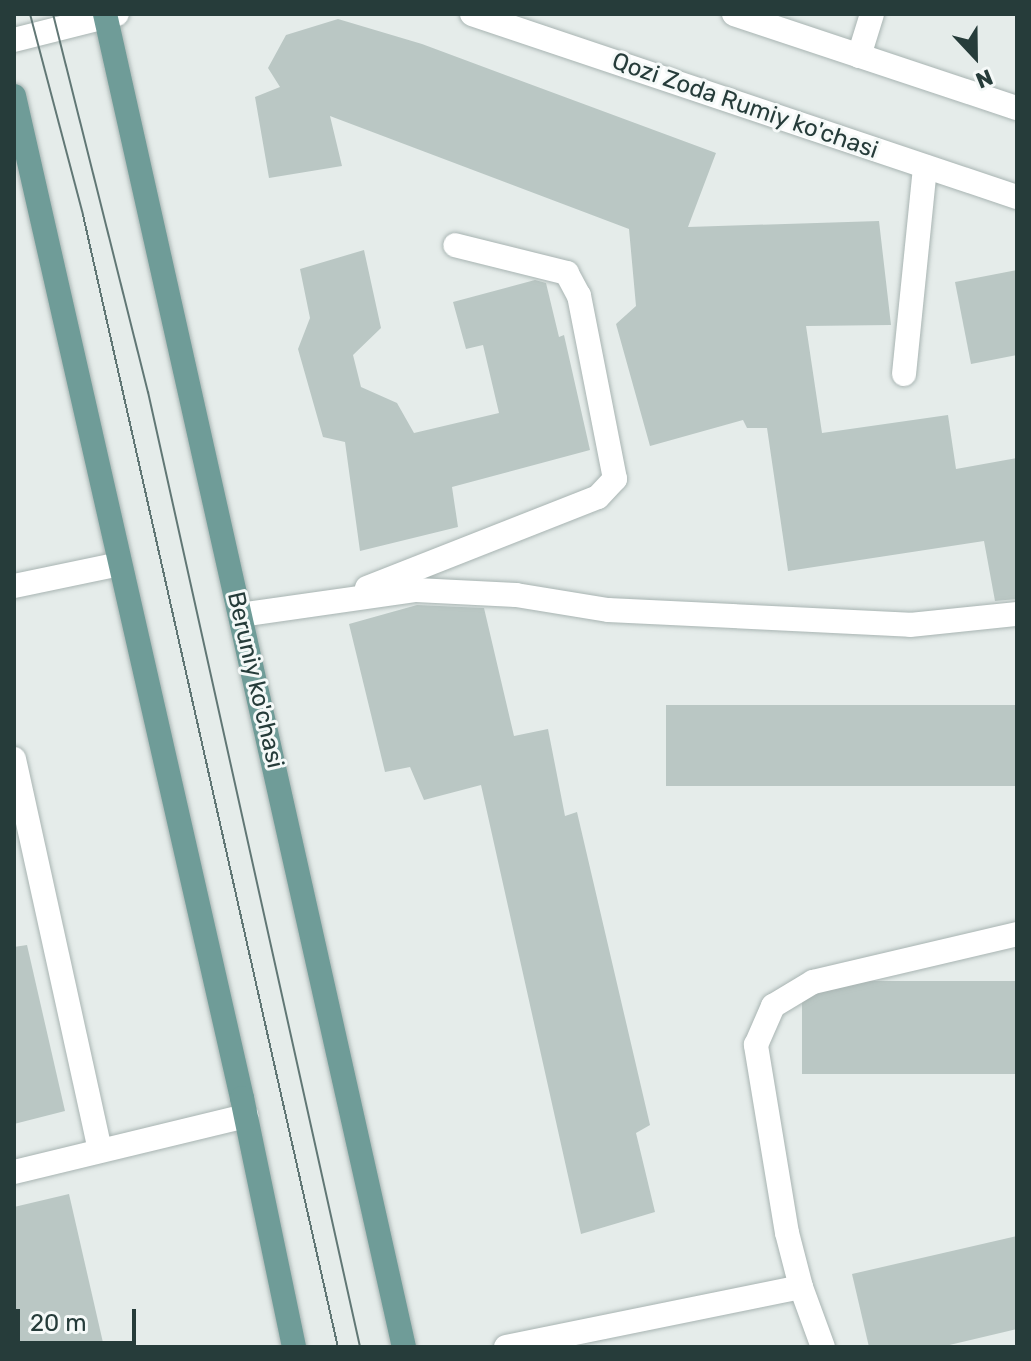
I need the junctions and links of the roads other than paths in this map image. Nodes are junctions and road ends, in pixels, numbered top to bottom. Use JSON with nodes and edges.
{"nodes":[{"id":1,"x":472,"y":14,"type":"edge"},
{"id":2,"x":734,"y":14,"type":"edge"},
{"id":3,"x":872,"y":14,"type":"edge"},
{"id":4,"x":109,"y":16,"type":"edge"},
{"id":5,"x":14,"y":40,"type":"edge"},
{"id":6,"x":859,"y":56,"type":"junction"},
{"id":7,"x":14,"y":96,"type":"edge"},
{"id":8,"x":1017,"y":108,"type":"edge"},
{"id":9,"x":925,"y":167,"type":"junction"},
{"id":10,"x":1017,"y":197,"type":"edge"},
{"id":11,"x":455,"y":245,"type":"dead end"},
{"id":12,"x":904,"y":374,"type":"dead end"},
{"id":13,"x":119,"y":564,"type":"junction"},
{"id":14,"x":14,"y":586,"type":"edge"},
{"id":15,"x":331,"y":602,"type":"junction"},
{"id":16,"x":1017,"y":614,"type":"edge"},
{"id":17,"x":240,"y":615,"type":"junction"},
{"id":18,"x":14,"y":759,"type":"edge"},
{"id":19,"x":1017,"y":934,"type":"edge"},
{"id":20,"x":246,"y":1116,"type":"junction"},
{"id":21,"x":100,"y":1150,"type":"junction"},
{"id":22,"x":14,"y":1172,"type":"edge"},
{"id":23,"x":801,"y":1287,"type":"junction"},
{"id":24,"x":294,"y":1347,"type":"edge"},
{"id":25,"x":404,"y":1347,"type":"edge"},
{"id":26,"x":506,"y":1347,"type":"edge"},
{"id":27,"x":823,"y":1347,"type":"edge"}],
"edges":[{"from":1,"to":9,"type":"street","name":"Qozi Zoda Rumiy ko'chasi"},
{"from":2,"to":6,"type":"street"},
{"from":3,"to":6,"type":"street"},
{"from":4,"to":5,"type":"street"},
{"from":4,"to":17,"type":"main road","name":"Beruniy ko'chasi"},
{"from":6,"to":8,"type":"street"},
{"from":7,"to":13,"type":"main road"},
{"from":9,"to":10,"type":"street","name":"Qozi Zoda Rumiy ko'chasi"},
{"from":9,"to":12,"type":"street"},
{"from":11,"to":15,"type":"street"},
{"from":13,"to":14,"type":"street"},
{"from":13,"to":20,"type":"main road"},
{"from":15,"to":16,"type":"street"},
{"from":15,"to":17,"type":"street"},
{"from":17,"to":25,"type":"main road","name":"Beruniy ko'chasi"},
{"from":18,"to":21,"type":"street"},
{"from":19,"to":23,"type":"street"},
{"from":20,"to":21,"type":"street"},
{"from":20,"to":24,"type":"main road"},
{"from":21,"to":22,"type":"street"},
{"from":23,"to":26,"type":"street"},
{"from":23,"to":27,"type":"street"}]}
